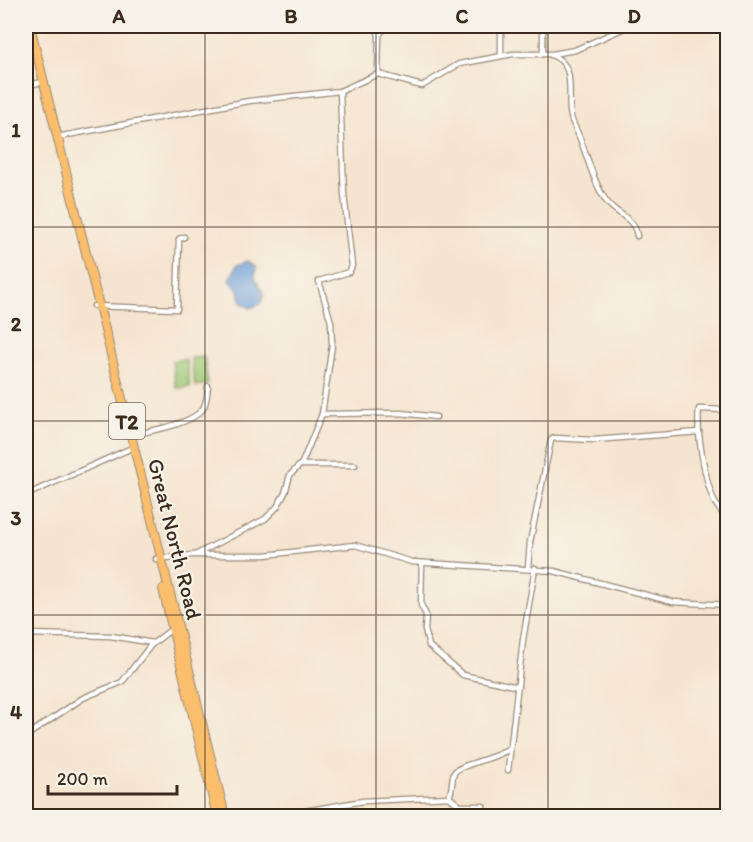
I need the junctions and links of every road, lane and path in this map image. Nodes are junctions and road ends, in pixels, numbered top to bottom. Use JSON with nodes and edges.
{"nodes":[{"id":1,"x":28,"y":26,"type":"edge"},
{"id":2,"x":376,"y":26,"type":"edge"},
{"id":3,"x":386,"y":26,"type":"edge"},
{"id":4,"x":501,"y":26,"type":"edge"},
{"id":5,"x":543,"y":26,"type":"edge"},
{"id":6,"x":629,"y":26,"type":"edge"},
{"id":7,"x":379,"y":35,"type":"junction"},
{"id":8,"x":546,"y":54,"type":"junction"},
{"id":9,"x":501,"y":56,"type":"junction"},
{"id":10,"x":378,"y":74,"type":"junction"},
{"id":11,"x":42,"y":82,"type":"junction"},
{"id":12,"x":26,"y":85,"type":"edge"},
{"id":13,"x":340,"y":91,"type":"junction"},
{"id":14,"x":56,"y":138,"type":"junction"},
{"id":15,"x":638,"y":236,"type":"dead end"},
{"id":16,"x":184,"y":237,"type":"dead end"},
{"id":17,"x":96,"y":306,"type":"junction"},
{"id":18,"x":208,"y":386,"type":"dead end"},
{"id":19,"x":728,"y":410,"type":"edge"},
{"id":20,"x":322,"y":414,"type":"junction"},
{"id":21,"x":436,"y":417,"type":"dead end"},
{"id":22,"x":699,"y":432,"type":"junction"},
{"id":23,"x":128,"y":435,"type":"junction"},
{"id":24,"x":131,"y":448,"type":"junction"},
{"id":25,"x":300,"y":465,"type":"junction"},
{"id":26,"x":355,"y":465,"type":"dead end"},
{"id":27,"x":26,"y":495,"type":"edge"},
{"id":28,"x":728,"y":520,"type":"edge"},
{"id":29,"x":193,"y":555,"type":"junction"},
{"id":30,"x":158,"y":559,"type":"junction"},
{"id":31,"x":422,"y":563,"type":"junction"},
{"id":32,"x":528,"y":568,"type":"junction"},
{"id":33,"x":535,"y":568,"type":"junction"},
{"id":34,"x":728,"y":605,"type":"edge"},
{"id":35,"x":175,"y":627,"type":"junction"},
{"id":36,"x":26,"y":634,"type":"edge"},
{"id":37,"x":153,"y":643,"type":"junction"},
{"id":38,"x":518,"y":687,"type":"junction"},
{"id":39,"x":26,"y":736,"type":"edge"},
{"id":40,"x":510,"y":748,"type":"junction"},
{"id":41,"x":508,"y":771,"type":"dead end"},
{"id":42,"x":449,"y":797,"type":"junction"},
{"id":43,"x":217,"y":816,"type":"edge"},
{"id":44,"x":225,"y":816,"type":"edge"},
{"id":45,"x":275,"y":816,"type":"edge"},
{"id":46,"x":483,"y":816,"type":"edge"}],
"edges":[{"from":1,"to":11,"type":"highway","name":"Great North Road","number":"T2"},
{"from":2,"to":7,"type":"street"},
{"from":3,"to":7,"type":"street"},
{"from":4,"to":9,"type":"street"},
{"from":5,"to":8,"type":"street"},
{"from":6,"to":8,"type":"street"},
{"from":7,"to":10,"type":"street"},
{"from":8,"to":9,"type":"street"},
{"from":8,"to":15,"type":"street"},
{"from":9,"to":10,"type":"street"},
{"from":10,"to":13,"type":"street"},
{"from":11,"to":12,"type":"street"},
{"from":11,"to":14,"type":"highway","name":"Great North Road","number":"T2"},
{"from":13,"to":14,"type":"street"},
{"from":13,"to":20,"type":"street"},
{"from":14,"to":17,"type":"highway","name":"Great North Road","number":"T2"},
{"from":16,"to":17,"type":"street"},
{"from":17,"to":23,"type":"highway","name":"Great North Road","number":"T2"},
{"from":18,"to":23,"type":"street"},
{"from":19,"to":22,"type":"street"},
{"from":20,"to":21,"type":"street"},
{"from":20,"to":25,"type":"street"},
{"from":22,"to":28,"type":"street"},
{"from":22,"to":32,"type":"street"},
{"from":23,"to":24,"type":"highway","name":"Great North Road","number":"T2"},
{"from":24,"to":27,"type":"street"},
{"from":24,"to":30,"type":"highway","name":"Great North Road","number":"T2"},
{"from":25,"to":26,"type":"street"},
{"from":25,"to":29,"type":"street"},
{"from":29,"to":30,"type":"street"},
{"from":29,"to":31,"type":"street"},
{"from":30,"to":35,"type":"highway","name":"Great North Road","number":"T2"},
{"from":31,"to":32,"type":"street"},
{"from":31,"to":38,"type":"street"},
{"from":32,"to":33,"type":"street"},
{"from":33,"to":34,"type":"street"},
{"from":33,"to":38,"type":"street"},
{"from":35,"to":37,"type":"street"},
{"from":35,"to":43,"type":"highway","name":"Great North Road","number":"T2"},
{"from":35,"to":44,"type":"highway","name":"Great North Road","number":"T2"},
{"from":36,"to":37,"type":"street"},
{"from":37,"to":39,"type":"street"},
{"from":38,"to":40,"type":"street"},
{"from":40,"to":41,"type":"street"},
{"from":40,"to":42,"type":"street"},
{"from":42,"to":45,"type":"street"},
{"from":42,"to":46,"type":"street"}]}
